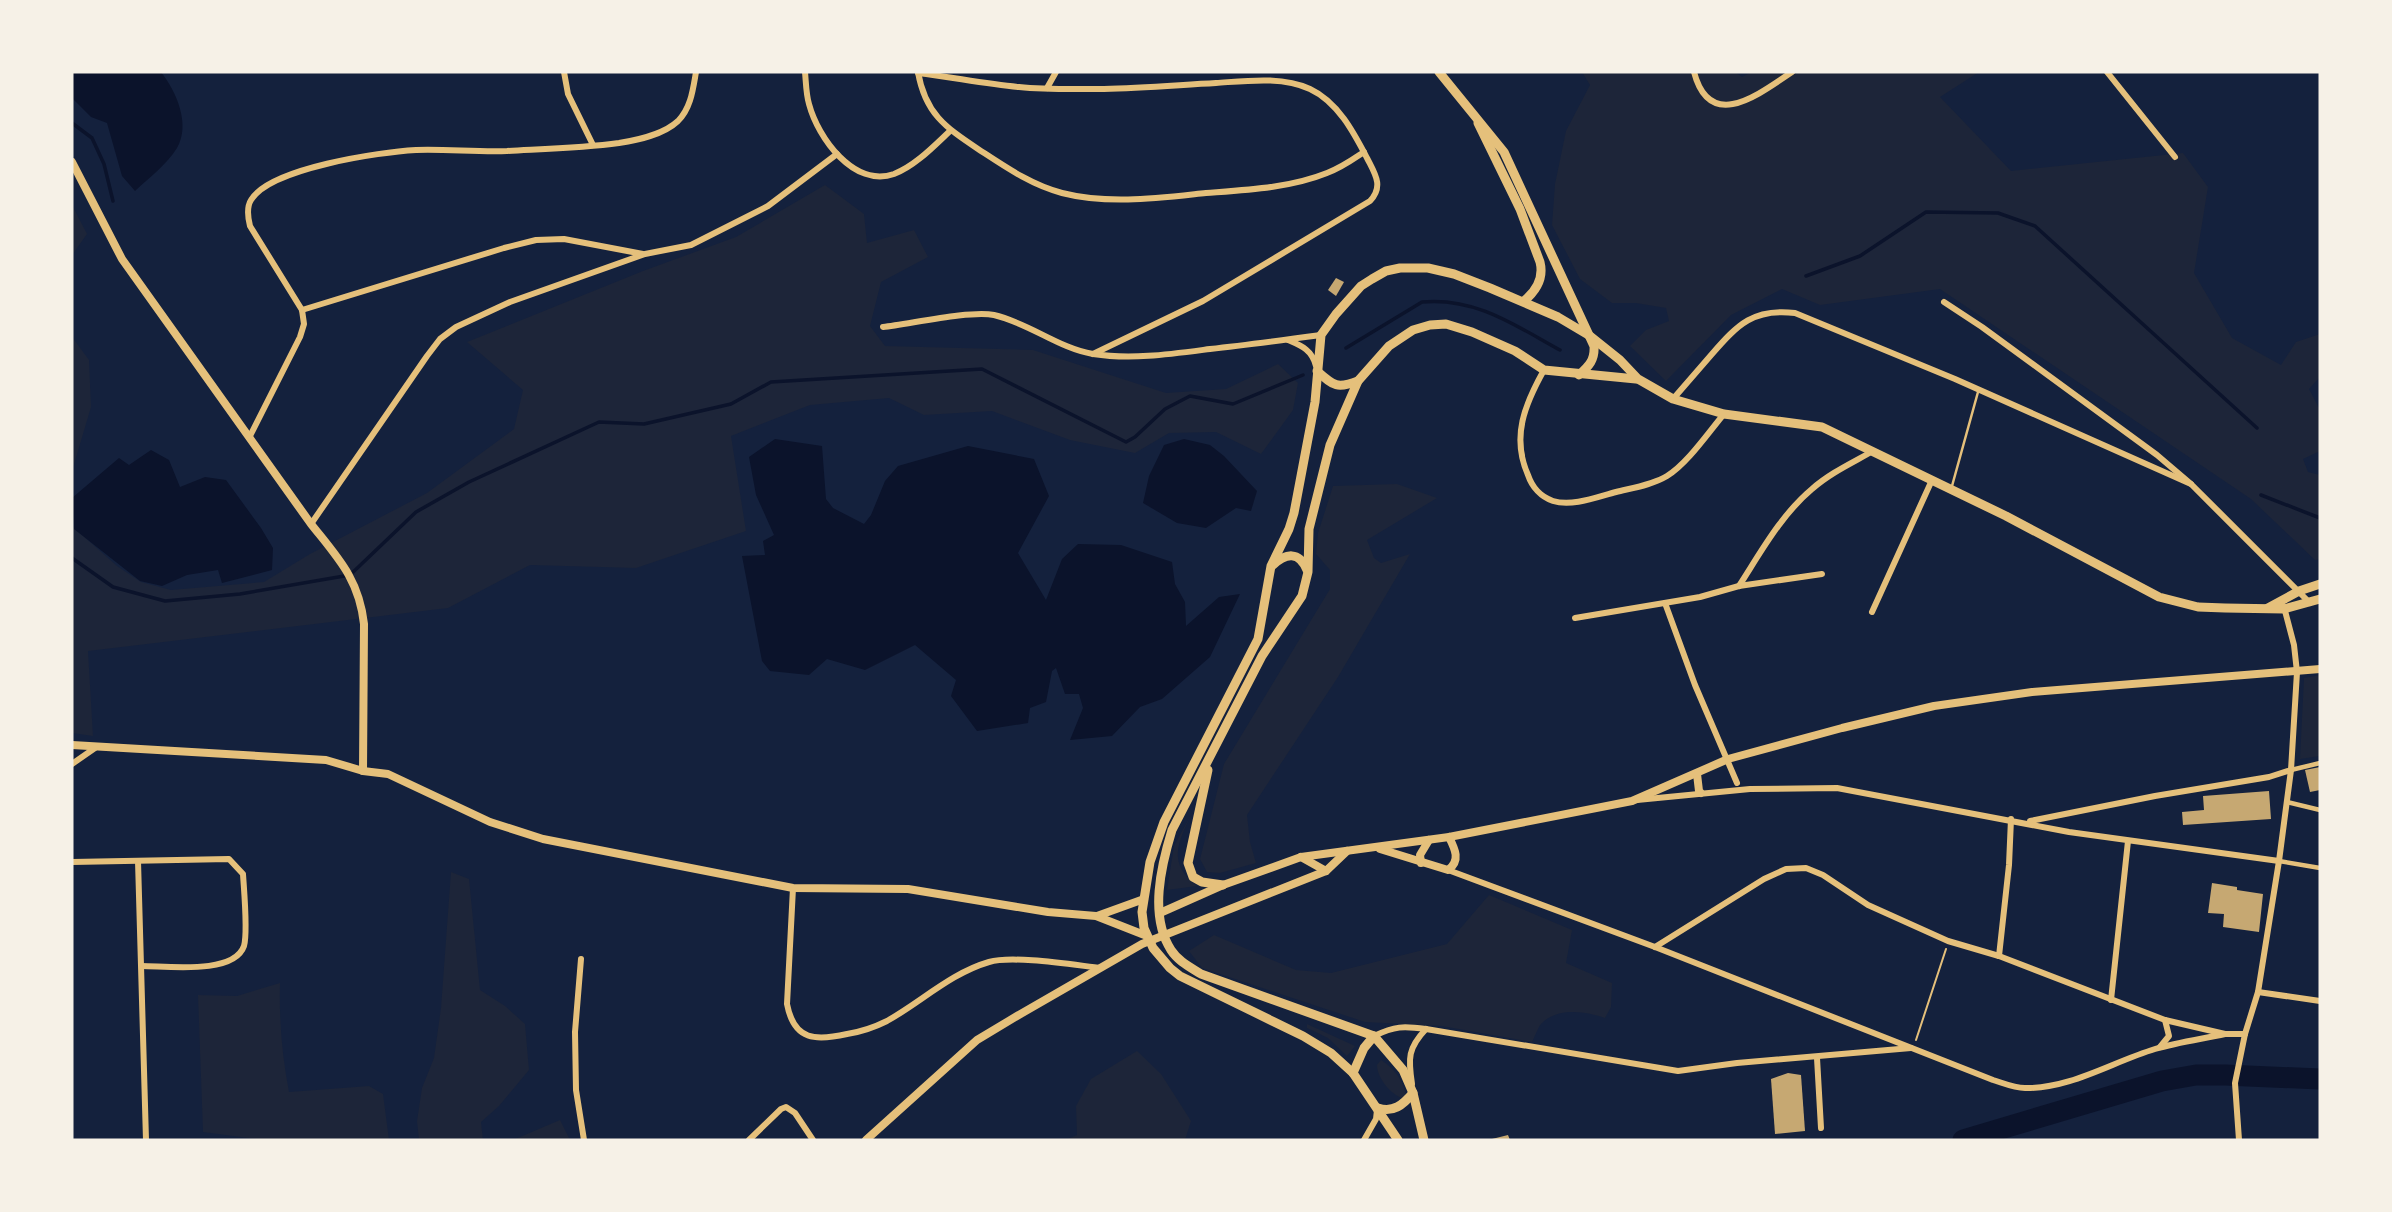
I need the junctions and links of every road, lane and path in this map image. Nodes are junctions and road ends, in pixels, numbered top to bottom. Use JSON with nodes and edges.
{"nodes":[{"id":1,"x":564,"y":72,"type":"edge"},
{"id":2,"x":696,"y":72,"type":"edge"},
{"id":3,"x":805,"y":72,"type":"edge"},
{"id":4,"x":918,"y":72,"type":"edge"},
{"id":5,"x":1056,"y":72,"type":"edge"},
{"id":6,"x":1439,"y":72,"type":"edge"},
{"id":7,"x":1694,"y":72,"type":"edge"},
{"id":8,"x":1792,"y":72,"type":"edge"},
{"id":9,"x":2107,"y":72,"type":"edge"},
{"id":10,"x":1047,"y":88,"type":"junction"},
{"id":11,"x":1474,"y":115,"type":"junction"},
{"id":12,"x":950,"y":131,"type":"junction"},
{"id":13,"x":593,"y":145,"type":"junction"},
{"id":14,"x":1364,"y":152,"type":"junction"},
{"id":15,"x":837,"y":154,"type":"junction"},
{"id":16,"x":2175,"y":157,"type":"dead end"},
{"id":17,"x":72,"y":162,"type":"edge"},
{"id":18,"x":645,"y":254,"type":"junction"},
{"id":19,"x":1524,"y":301,"type":"junction"},
{"id":20,"x":1944,"y":302,"type":"dead end"},
{"id":21,"x":302,"y":310,"type":"junction"},
{"id":22,"x":883,"y":327,"type":"dead end"},
{"id":23,"x":1321,"y":335,"type":"junction"},
{"id":24,"x":1590,"y":336,"type":"junction"},
{"id":25,"x":1286,"y":340,"type":"junction"},
{"id":26,"x":1093,"y":354,"type":"junction"},
{"id":27,"x":1544,"y":370,"type":"junction"},
{"id":28,"x":1317,"y":371,"type":"junction"},
{"id":29,"x":1579,"y":375,"type":"junction"},
{"id":30,"x":1637,"y":379,"type":"junction"},
{"id":31,"x":1358,"y":381,"type":"junction"},
{"id":32,"x":1979,"y":389,"type":"junction"},
{"id":33,"x":1673,"y":399,"type":"junction"},
{"id":34,"x":1724,"y":414,"type":"junction"},
{"id":35,"x":249,"y":438,"type":"junction"},
{"id":36,"x":1872,"y":451,"type":"junction"},
{"id":37,"x":1931,"y":480,"type":"junction"},
{"id":38,"x":2191,"y":484,"type":"junction"},
{"id":39,"x":1951,"y":489,"type":"junction"},
{"id":40,"x":311,"y":524,"type":"junction"},
{"id":41,"x":1271,"y":566,"type":"junction"},
{"id":42,"x":1308,"y":572,"type":"junction"},
{"id":43,"x":1822,"y":574,"type":"dead end"},
{"id":44,"x":2320,"y":584,"type":"edge"},
{"id":45,"x":1740,"y":586,"type":"junction"},
{"id":46,"x":2300,"y":591,"type":"junction"},
{"id":47,"x":2320,"y":599,"type":"edge"},
{"id":48,"x":1665,"y":603,"type":"junction"},
{"id":49,"x":2310,"y":603,"type":"junction"},
{"id":50,"x":2283,"y":608,"type":"junction"},
{"id":51,"x":1872,"y":612,"type":"dead end"},
{"id":52,"x":1575,"y":618,"type":"dead end"},
{"id":53,"x":2320,"y":669,"type":"edge"},
{"id":54,"x":2297,"y":672,"type":"junction"},
{"id":55,"x":72,"y":746,"type":"edge"},
{"id":56,"x":95,"y":748,"type":"junction"},
{"id":57,"x":1210,"y":758,"type":"junction"},
{"id":58,"x":1728,"y":760,"type":"junction"},
{"id":59,"x":2320,"y":763,"type":"edge"},
{"id":60,"x":72,"y":764,"type":"edge"},
{"id":61,"x":2291,"y":770,"type":"junction"},
{"id":62,"x":363,"y":771,"type":"junction"},
{"id":63,"x":1697,"y":774,"type":"junction"},
{"id":64,"x":1737,"y":783,"type":"junction"},
{"id":65,"x":1750,"y":789,"type":"junction"},
{"id":66,"x":1727,"y":792,"type":"junction"},
{"id":67,"x":1702,"y":793,"type":"junction"},
{"id":68,"x":1632,"y":801,"type":"junction"},
{"id":69,"x":2286,"y":802,"type":"junction"},
{"id":70,"x":2320,"y":810,"type":"edge"},
{"id":71,"x":2011,"y":819,"type":"junction"},
{"id":72,"x":2024,"y":822,"type":"junction"},
{"id":73,"x":1449,"y":837,"type":"junction"},
{"id":74,"x":1429,"y":840,"type":"junction"},
{"id":75,"x":2128,"y":841,"type":"junction"},
{"id":76,"x":1374,"y":848,"type":"junction"},
{"id":77,"x":1347,"y":851,"type":"junction"},
{"id":78,"x":1301,"y":857,"type":"junction"},
{"id":79,"x":138,"y":861,"type":"junction"},
{"id":80,"x":2279,"y":861,"type":"junction"},
{"id":81,"x":72,"y":862,"type":"edge"},
{"id":82,"x":1421,"y":863,"type":"junction"},
{"id":83,"x":2320,"y":868,"type":"edge"},
{"id":84,"x":1448,"y":870,"type":"junction"},
{"id":85,"x":1326,"y":871,"type":"junction"},
{"id":86,"x":1223,"y":885,"type":"junction"},
{"id":87,"x":793,"y":888,"type":"junction"},
{"id":88,"x":1144,"y":899,"type":"junction"},
{"id":89,"x":1160,"y":913,"type":"junction"},
{"id":90,"x":1096,"y":916,"type":"junction"},
{"id":91,"x":1145,"y":940,"type":"junction"},
{"id":92,"x":1948,"y":941,"type":"junction"},
{"id":93,"x":1655,"y":947,"type":"junction"},
{"id":94,"x":1999,"y":956,"type":"junction"},
{"id":95,"x":581,"y":958,"type":"dead end"},
{"id":96,"x":142,"y":966,"type":"junction"},
{"id":97,"x":1101,"y":968,"type":"junction"},
{"id":98,"x":2258,"y":992,"type":"junction"},
{"id":99,"x":2111,"y":1000,"type":"junction"},
{"id":100,"x":2320,"y":1001,"type":"edge"},
{"id":101,"x":2165,"y":1020,"type":"junction"},
{"id":102,"x":1426,"y":1028,"type":"junction"},
{"id":103,"x":2225,"y":1034,"type":"junction"},
{"id":104,"x":2245,"y":1034,"type":"junction"},
{"id":105,"x":1374,"y":1037,"type":"junction"},
{"id":106,"x":1913,"y":1048,"type":"junction"},
{"id":107,"x":2158,"y":1048,"type":"junction"},
{"id":108,"x":1817,"y":1058,"type":"junction"},
{"id":109,"x":1353,"y":1073,"type":"junction"},
{"id":110,"x":1413,"y":1093,"type":"junction"},
{"id":111,"x":1378,"y":1108,"type":"junction"},
{"id":112,"x":1821,"y":1128,"type":"dead end"},
{"id":113,"x":146,"y":1140,"type":"edge"},
{"id":114,"x":584,"y":1140,"type":"edge"},
{"id":115,"x":749,"y":1140,"type":"edge"},
{"id":116,"x":813,"y":1140,"type":"edge"},
{"id":117,"x":866,"y":1140,"type":"edge"},
{"id":118,"x":1364,"y":1140,"type":"edge"},
{"id":119,"x":1398,"y":1140,"type":"edge"},
{"id":120,"x":1424,"y":1140,"type":"edge"},
{"id":121,"x":2239,"y":1140,"type":"edge"}],
"edges":[{"from":1,"to":13,"type":"street"},
{"from":2,"to":13,"type":"street"},
{"from":3,"to":15,"type":"street"},
{"from":4,"to":10,"type":"street"},
{"from":4,"to":12,"type":"street"},
{"from":5,"to":10,"type":"street"},
{"from":6,"to":11,"type":"main road"},
{"from":7,"to":8,"type":"street"},
{"from":9,"to":16,"type":"street"},
{"from":10,"to":14,"type":"street"},
{"from":11,"to":19,"type":"main road"},
{"from":11,"to":24,"type":"main road"},
{"from":12,"to":14,"type":"street"},
{"from":12,"to":15,"type":"street"},
{"from":13,"to":21,"type":"street"},
{"from":14,"to":26,"type":"street"},
{"from":15,"to":18,"type":"street"},
{"from":17,"to":35,"type":"street"},
{"from":18,"to":21,"type":"street"},
{"from":18,"to":40,"type":"street"},
{"from":19,"to":23,"type":"main road"},
{"from":19,"to":24,"type":"main road"},
{"from":20,"to":38,"type":"street"},
{"from":21,"to":35,"type":"street"},
{"from":22,"to":26,"type":"street"},
{"from":23,"to":25,"type":"street"},
{"from":23,"to":28,"type":"main road"},
{"from":24,"to":29,"type":"main road"},
{"from":24,"to":30,"type":"main road"},
{"from":25,"to":26,"type":"street"},
{"from":25,"to":28,"type":"street"},
{"from":27,"to":29,"type":"main road"},
{"from":27,"to":31,"type":"main road"},
{"from":27,"to":34,"type":"street"},
{"from":28,"to":31,"type":"main road"},
{"from":28,"to":41,"type":"main road"},
{"from":29,"to":30,"type":"main road"},
{"from":30,"to":33,"type":"main road"},
{"from":31,"to":42,"type":"main road"},
{"from":32,"to":33,"type":"street"},
{"from":32,"to":38,"type":"street"},
{"from":32,"to":39,"type":"lane"},
{"from":33,"to":34,"type":"main road"},
{"from":34,"to":36,"type":"main road"},
{"from":35,"to":40,"type":"street"},
{"from":36,"to":37,"type":"main road"},
{"from":36,"to":45,"type":"street"},
{"from":37,"to":39,"type":"main road"},
{"from":37,"to":51,"type":"street"},
{"from":38,"to":46,"type":"street"},
{"from":39,"to":50,"type":"main road"},
{"from":40,"to":62,"type":"street"},
{"from":41,"to":42,"type":"main road"},
{"from":41,"to":88,"type":"main road"},
{"from":42,"to":57,"type":"main road"},
{"from":43,"to":45,"type":"street"},
{"from":44,"to":46,"type":"main road"},
{"from":45,"to":48,"type":"street"},
{"from":46,"to":49,"type":"street"},
{"from":46,"to":50,"type":"main road"},
{"from":47,"to":49,"type":"main road"},
{"from":48,"to":52,"type":"street"},
{"from":48,"to":58,"type":"street"},
{"from":49,"to":50,"type":"main road"},
{"from":50,"to":54,"type":"street"},
{"from":53,"to":54,"type":"street"},
{"from":54,"to":58,"type":"street"},
{"from":54,"to":61,"type":"street"},
{"from":55,"to":56,"type":"street"},
{"from":56,"to":60,"type":"street"},
{"from":56,"to":62,"type":"street"},
{"from":57,"to":86,"type":"main road"},
{"from":57,"to":89,"type":"main road"},
{"from":58,"to":63,"type":"street"},
{"from":58,"to":64,"type":"street"},
{"from":59,"to":61,"type":"street"},
{"from":61,"to":69,"type":"street"},
{"from":61,"to":72,"type":"street"},
{"from":62,"to":87,"type":"street"},
{"from":63,"to":67,"type":"street"},
{"from":63,"to":68,"type":"street"},
{"from":64,"to":65,"type":"street"},
{"from":64,"to":66,"type":"street"},
{"from":65,"to":66,"type":"street"},
{"from":65,"to":71,"type":"street"},
{"from":66,"to":67,"type":"street"},
{"from":67,"to":68,"type":"street"},
{"from":68,"to":73,"type":"street"},
{"from":69,"to":70,"type":"street"},
{"from":69,"to":80,"type":"street"},
{"from":71,"to":72,"type":"street"},
{"from":71,"to":94,"type":"street"},
{"from":72,"to":75,"type":"street"},
{"from":73,"to":74,"type":"street"},
{"from":73,"to":84,"type":"street"},
{"from":74,"to":76,"type":"street"},
{"from":74,"to":82,"type":"street"},
{"from":75,"to":80,"type":"street"},
{"from":75,"to":99,"type":"street"},
{"from":76,"to":77,"type":"street"},
{"from":76,"to":82,"type":"street"},
{"from":77,"to":78,"type":"street"},
{"from":77,"to":85,"type":"street"},
{"from":78,"to":85,"type":"street"},
{"from":78,"to":86,"type":"street"},
{"from":79,"to":81,"type":"street"},
{"from":79,"to":96,"type":"street"},
{"from":79,"to":96,"type":"street"},
{"from":80,"to":83,"type":"street"},
{"from":80,"to":98,"type":"street"},
{"from":82,"to":84,"type":"street"},
{"from":84,"to":93,"type":"street"},
{"from":85,"to":91,"type":"street"},
{"from":86,"to":89,"type":"street"},
{"from":87,"to":90,"type":"street"},
{"from":87,"to":97,"type":"street"},
{"from":88,"to":90,"type":"street"},
{"from":88,"to":91,"type":"main road"},
{"from":89,"to":105,"type":"main road"},
{"from":90,"to":91,"type":"street"},
{"from":91,"to":97,"type":"street"},
{"from":91,"to":109,"type":"main road"},
{"from":92,"to":93,"type":"street"},
{"from":92,"to":94,"type":"street"},
{"from":92,"to":106,"type":"path"},
{"from":93,"to":106,"type":"street"},
{"from":94,"to":99,"type":"street"},
{"from":95,"to":114,"type":"street"},
{"from":96,"to":113,"type":"street"},
{"from":97,"to":117,"type":"street"},
{"from":98,"to":100,"type":"street"},
{"from":98,"to":104,"type":"street"},
{"from":99,"to":101,"type":"street"},
{"from":101,"to":103,"type":"street"},
{"from":101,"to":107,"type":"street"},
{"from":102,"to":105,"type":"street"},
{"from":102,"to":108,"type":"street"},
{"from":102,"to":110,"type":"street"},
{"from":103,"to":104,"type":"street"},
{"from":103,"to":107,"type":"street"},
{"from":104,"to":121,"type":"street"},
{"from":105,"to":109,"type":"main road"},
{"from":105,"to":110,"type":"main road"},
{"from":106,"to":107,"type":"street"},
{"from":106,"to":108,"type":"street"},
{"from":108,"to":112,"type":"street"},
{"from":109,"to":111,"type":"main road"},
{"from":110,"to":111,"type":"main road"},
{"from":110,"to":120,"type":"main road"},
{"from":111,"to":118,"type":"street"},
{"from":111,"to":119,"type":"main road"},
{"from":115,"to":116,"type":"street"}]}
